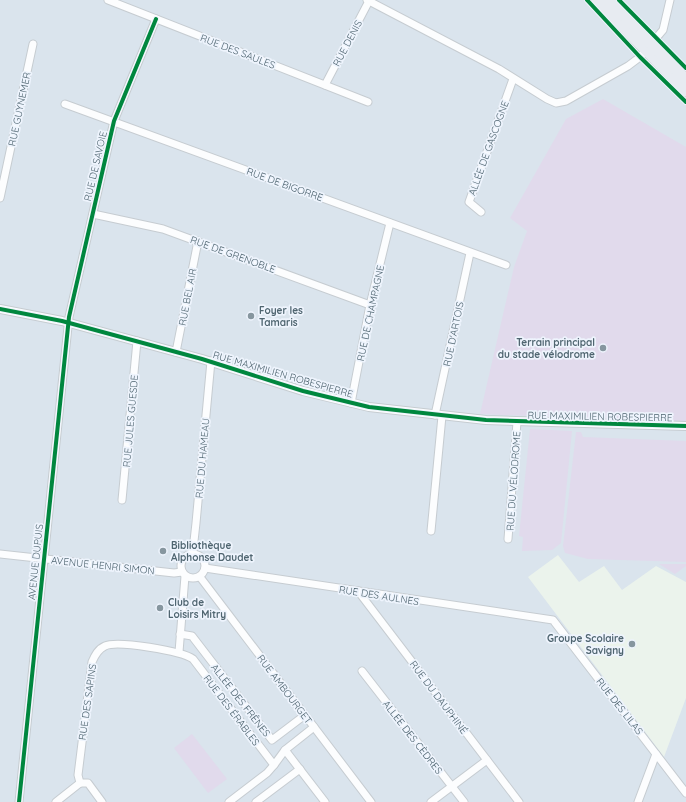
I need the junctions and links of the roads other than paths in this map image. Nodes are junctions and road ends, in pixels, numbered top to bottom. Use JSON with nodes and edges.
{"nodes":[{"id":1,"x":108,"y":0,"type":"edge"},
{"id":2,"x":368,"y":0,"type":"edge"},
{"id":3,"x":596,"y":0,"type":"edge"},
{"id":4,"x":609,"y":0,"type":"edge"},
{"id":5,"x":670,"y":0,"type":"edge"},
{"id":6,"x":123,"y":3,"type":"edge"},
{"id":7,"x":156,"y":19,"type":"junction"},
{"id":8,"x":33,"y":44,"type":"dead end"},
{"id":9,"x":648,"y":46,"type":"junction"},
{"id":10,"x":513,"y":80,"type":"junction"},
{"id":11,"x":686,"y":80,"type":"edge"},
{"id":12,"x":325,"y":85,"type":"junction"},
{"id":13,"x":686,"y":91,"type":"edge"},
{"id":14,"x":368,"y":102,"type":"dead end"},
{"id":15,"x":65,"y":104,"type":"dead end"},
{"id":16,"x":114,"y":121,"type":"junction"},
{"id":17,"x":0,"y":198,"type":"edge"},
{"id":18,"x":481,"y":212,"type":"dead end"},
{"id":19,"x":92,"y":214,"type":"junction"},
{"id":20,"x":390,"y":223,"type":"junction"},
{"id":21,"x":198,"y":241,"type":"junction"},
{"id":22,"x":470,"y":253,"type":"junction"},
{"id":23,"x":506,"y":265,"type":"dead end"},
{"id":24,"x":370,"y":305,"type":"junction"},
{"id":25,"x":0,"y":309,"type":"edge"},
{"id":26,"x":68,"y":323,"type":"junction"},
{"id":27,"x":137,"y":342,"type":"junction"},
{"id":28,"x":176,"y":352,"type":"junction"},
{"id":29,"x":211,"y":361,"type":"junction"},
{"id":30,"x":351,"y":403,"type":"junction"},
{"id":31,"x":439,"y":415,"type":"junction"},
{"id":32,"x":517,"y":422,"type":"junction"},
{"id":33,"x":686,"y":426,"type":"edge"},
{"id":34,"x":122,"y":500,"type":"dead end"},
{"id":35,"x":431,"y":531,"type":"dead end"},
{"id":36,"x":508,"y":539,"type":"dead end"},
{"id":37,"x":0,"y":554,"type":"edge"},
{"id":38,"x":190,"y":554,"type":"junction"},
{"id":39,"x":44,"y":558,"type":"junction"},
{"id":40,"x":206,"y":568,"type":"junction"},
{"id":41,"x":184,"y":574,"type":"junction"},
{"id":42,"x":200,"y":577,"type":"junction"},
{"id":43,"x":358,"y":591,"type":"junction"},
{"id":44,"x":553,"y":620,"type":"joint"},
{"id":45,"x":180,"y":634,"type":"junction"},
{"id":46,"x":179,"y":652,"type":"junction"},
{"id":47,"x":362,"y":671,"type":"dead end"},
{"id":48,"x":305,"y":715,"type":"junction"},
{"id":49,"x":314,"y":727,"type":"junction"},
{"id":50,"x":286,"y":750,"type":"junction"},
{"id":51,"x":656,"y":754,"type":"junction"},
{"id":52,"x":487,"y":760,"type":"junction"},
{"id":53,"x":274,"y":765,"type":"junction"},
{"id":54,"x":300,"y":769,"type":"junction"},
{"id":55,"x":80,"y":782,"type":"junction"},
{"id":56,"x":452,"y":786,"type":"junction"},
{"id":57,"x":686,"y":793,"type":"edge"},
{"id":58,"x":19,"y":802,"type":"edge"},
{"id":59,"x":56,"y":802,"type":"edge"},
{"id":60,"x":102,"y":802,"type":"edge"},
{"id":61,"x":229,"y":802,"type":"edge"},
{"id":62,"x":256,"y":802,"type":"edge"},
{"id":63,"x":326,"y":802,"type":"edge"},
{"id":64,"x":371,"y":802,"type":"edge"},
{"id":65,"x":431,"y":802,"type":"edge"},
{"id":66,"x":464,"y":802,"type":"edge"},
{"id":67,"x":520,"y":802,"type":"edge"},
{"id":68,"x":638,"y":802,"type":"edge"}],
"edges":[{"from":1,"to":6,"type":"street","name":"RUE DES SAULES"},
{"from":2,"to":10,"type":"street"},
{"from":2,"to":12,"type":"street","name":"RUE DENIS"},
{"from":3,"to":9,"type":"main road"},
{"from":4,"to":9,"type":"main road"},
{"from":5,"to":9,"type":"street"},
{"from":6,"to":7,"type":"street","name":"RUE DES SAULES"},
{"from":7,"to":12,"type":"street","name":"RUE DES SAULES"},
{"from":7,"to":16,"type":"street","name":"RUE DE SAVOIE"},
{"from":8,"to":17,"type":"street","name":"RUE GUYNEMER"},
{"from":9,"to":10,"type":"street"},
{"from":9,"to":11,"type":"main road"},
{"from":9,"to":13,"type":"main road"},
{"from":10,"to":18,"type":"street","name":"ALLÉE DE GASCOGNE"},
{"from":12,"to":14,"type":"street","name":"RUE DES SAULES"},
{"from":15,"to":16,"type":"street","name":"RUE DE BIGORRE"},
{"from":16,"to":19,"type":"street","name":"RUE DE SAVOIE"},
{"from":16,"to":20,"type":"street","name":"RUE DE BIGORRE"},
{"from":19,"to":21,"type":"street","name":"RUE DE GRENOBLE"},
{"from":19,"to":26,"type":"street","name":"RUE DE SAVOIE"},
{"from":20,"to":22,"type":"street","name":"RUE DE BIGORRE"},
{"from":20,"to":24,"type":"street","name":"RUE DE CHAMPAGNE"},
{"from":21,"to":24,"type":"street","name":"RUE DE GRENOBLE"},
{"from":21,"to":28,"type":"street","name":"RUE BEL AIR"},
{"from":22,"to":23,"type":"street","name":"RUE DE BIGORRE"},
{"from":22,"to":31,"type":"street","name":"RUE D'ARTOIS"},
{"from":24,"to":30,"type":"street","name":"RUE DE CHAMPAGNE"},
{"from":25,"to":26,"type":"street","name":"RUE MAXIMILIEN ROBESPIERRE"},
{"from":26,"to":27,"type":"street","name":"RUE MAXIMILIEN ROBESPIERRE"},
{"from":26,"to":39,"type":"street","name":"AVENUE DUPUIS"},
{"from":27,"to":28,"type":"street","name":"RUE MAXIMILIEN ROBESPIERRE"},
{"from":27,"to":34,"type":"street","name":"RUE JULES GUESDE"},
{"from":28,"to":29,"type":"street","name":"RUE MAXIMILIEN ROBESPIERRE"},
{"from":29,"to":30,"type":"street","name":"RUE MAXIMILIEN ROBESPIERRE"},
{"from":29,"to":38,"type":"street","name":"RUE DU HAMEAU"},
{"from":30,"to":31,"type":"street","name":"RUE MAXIMILIEN ROBESPIERRE"},
{"from":31,"to":32,"type":"street","name":"RUE MAXIMILIEN ROBESPIERRE"},
{"from":31,"to":35,"type":"street","name":"RUE D'ARTOIS"},
{"from":32,"to":33,"type":"street","name":"RUE MAXIMILIEN ROBESPIERRE"},
{"from":32,"to":36,"type":"street","name":"RUE DU VÉLODROME"},
{"from":37,"to":39,"type":"street","name":"AVENUE HENRI SIMON"},
{"from":38,"to":40,"type":"street"},
{"from":38,"to":41,"type":"street"},
{"from":39,"to":41,"type":"street","name":"AVENUE HENRI SIMON"},
{"from":39,"to":58,"type":"street","name":"AVENUE DUPUIS"},
{"from":40,"to":42,"type":"street"},
{"from":40,"to":43,"type":"street","name":"RUE DES AULNES"},
{"from":41,"to":42,"type":"street"},
{"from":41,"to":45,"type":"street"},
{"from":42,"to":48,"type":"street","name":"RUE AMBOURGET"},
{"from":43,"to":44,"type":"street","name":"RUE DES AULNES"},
{"from":43,"to":52,"type":"street","name":"RUE DU DAUPHINÉ"},
{"from":44,"to":51,"type":"street","name":"RUE DES LILAS"},
{"from":45,"to":46,"type":"street"},
{"from":45,"to":48,"type":"street","name":"ALLÉE DES FRÊNES"},
{"from":46,"to":53,"type":"street","name":"RUE DES ÉRABLES"},
{"from":46,"to":55,"type":"street","name":"RUE DES SAPINS"},
{"from":47,"to":56,"type":"street","name":"ALLÉE DES CÈDRES"},
{"from":48,"to":49,"type":"street","name":"RUE AMBOURGET"},
{"from":49,"to":50,"type":"street"},
{"from":49,"to":64,"type":"street","name":"RUE AMBOURGET"},
{"from":50,"to":53,"type":"street"},
{"from":50,"to":54,"type":"street"},
{"from":51,"to":57,"type":"street","name":"RUE DES LILAS"},
{"from":51,"to":68,"type":"street"},
{"from":52,"to":56,"type":"street"},
{"from":52,"to":67,"type":"street","name":"RUE DU DAUPHINÉ"},
{"from":53,"to":61,"type":"street"},
{"from":54,"to":62,"type":"street"},
{"from":54,"to":63,"type":"street"},
{"from":55,"to":59,"type":"street"},
{"from":55,"to":60,"type":"street"},
{"from":56,"to":65,"type":"street"},
{"from":56,"to":66,"type":"street","name":"ALLÉE DES CÈDRES"}]}
